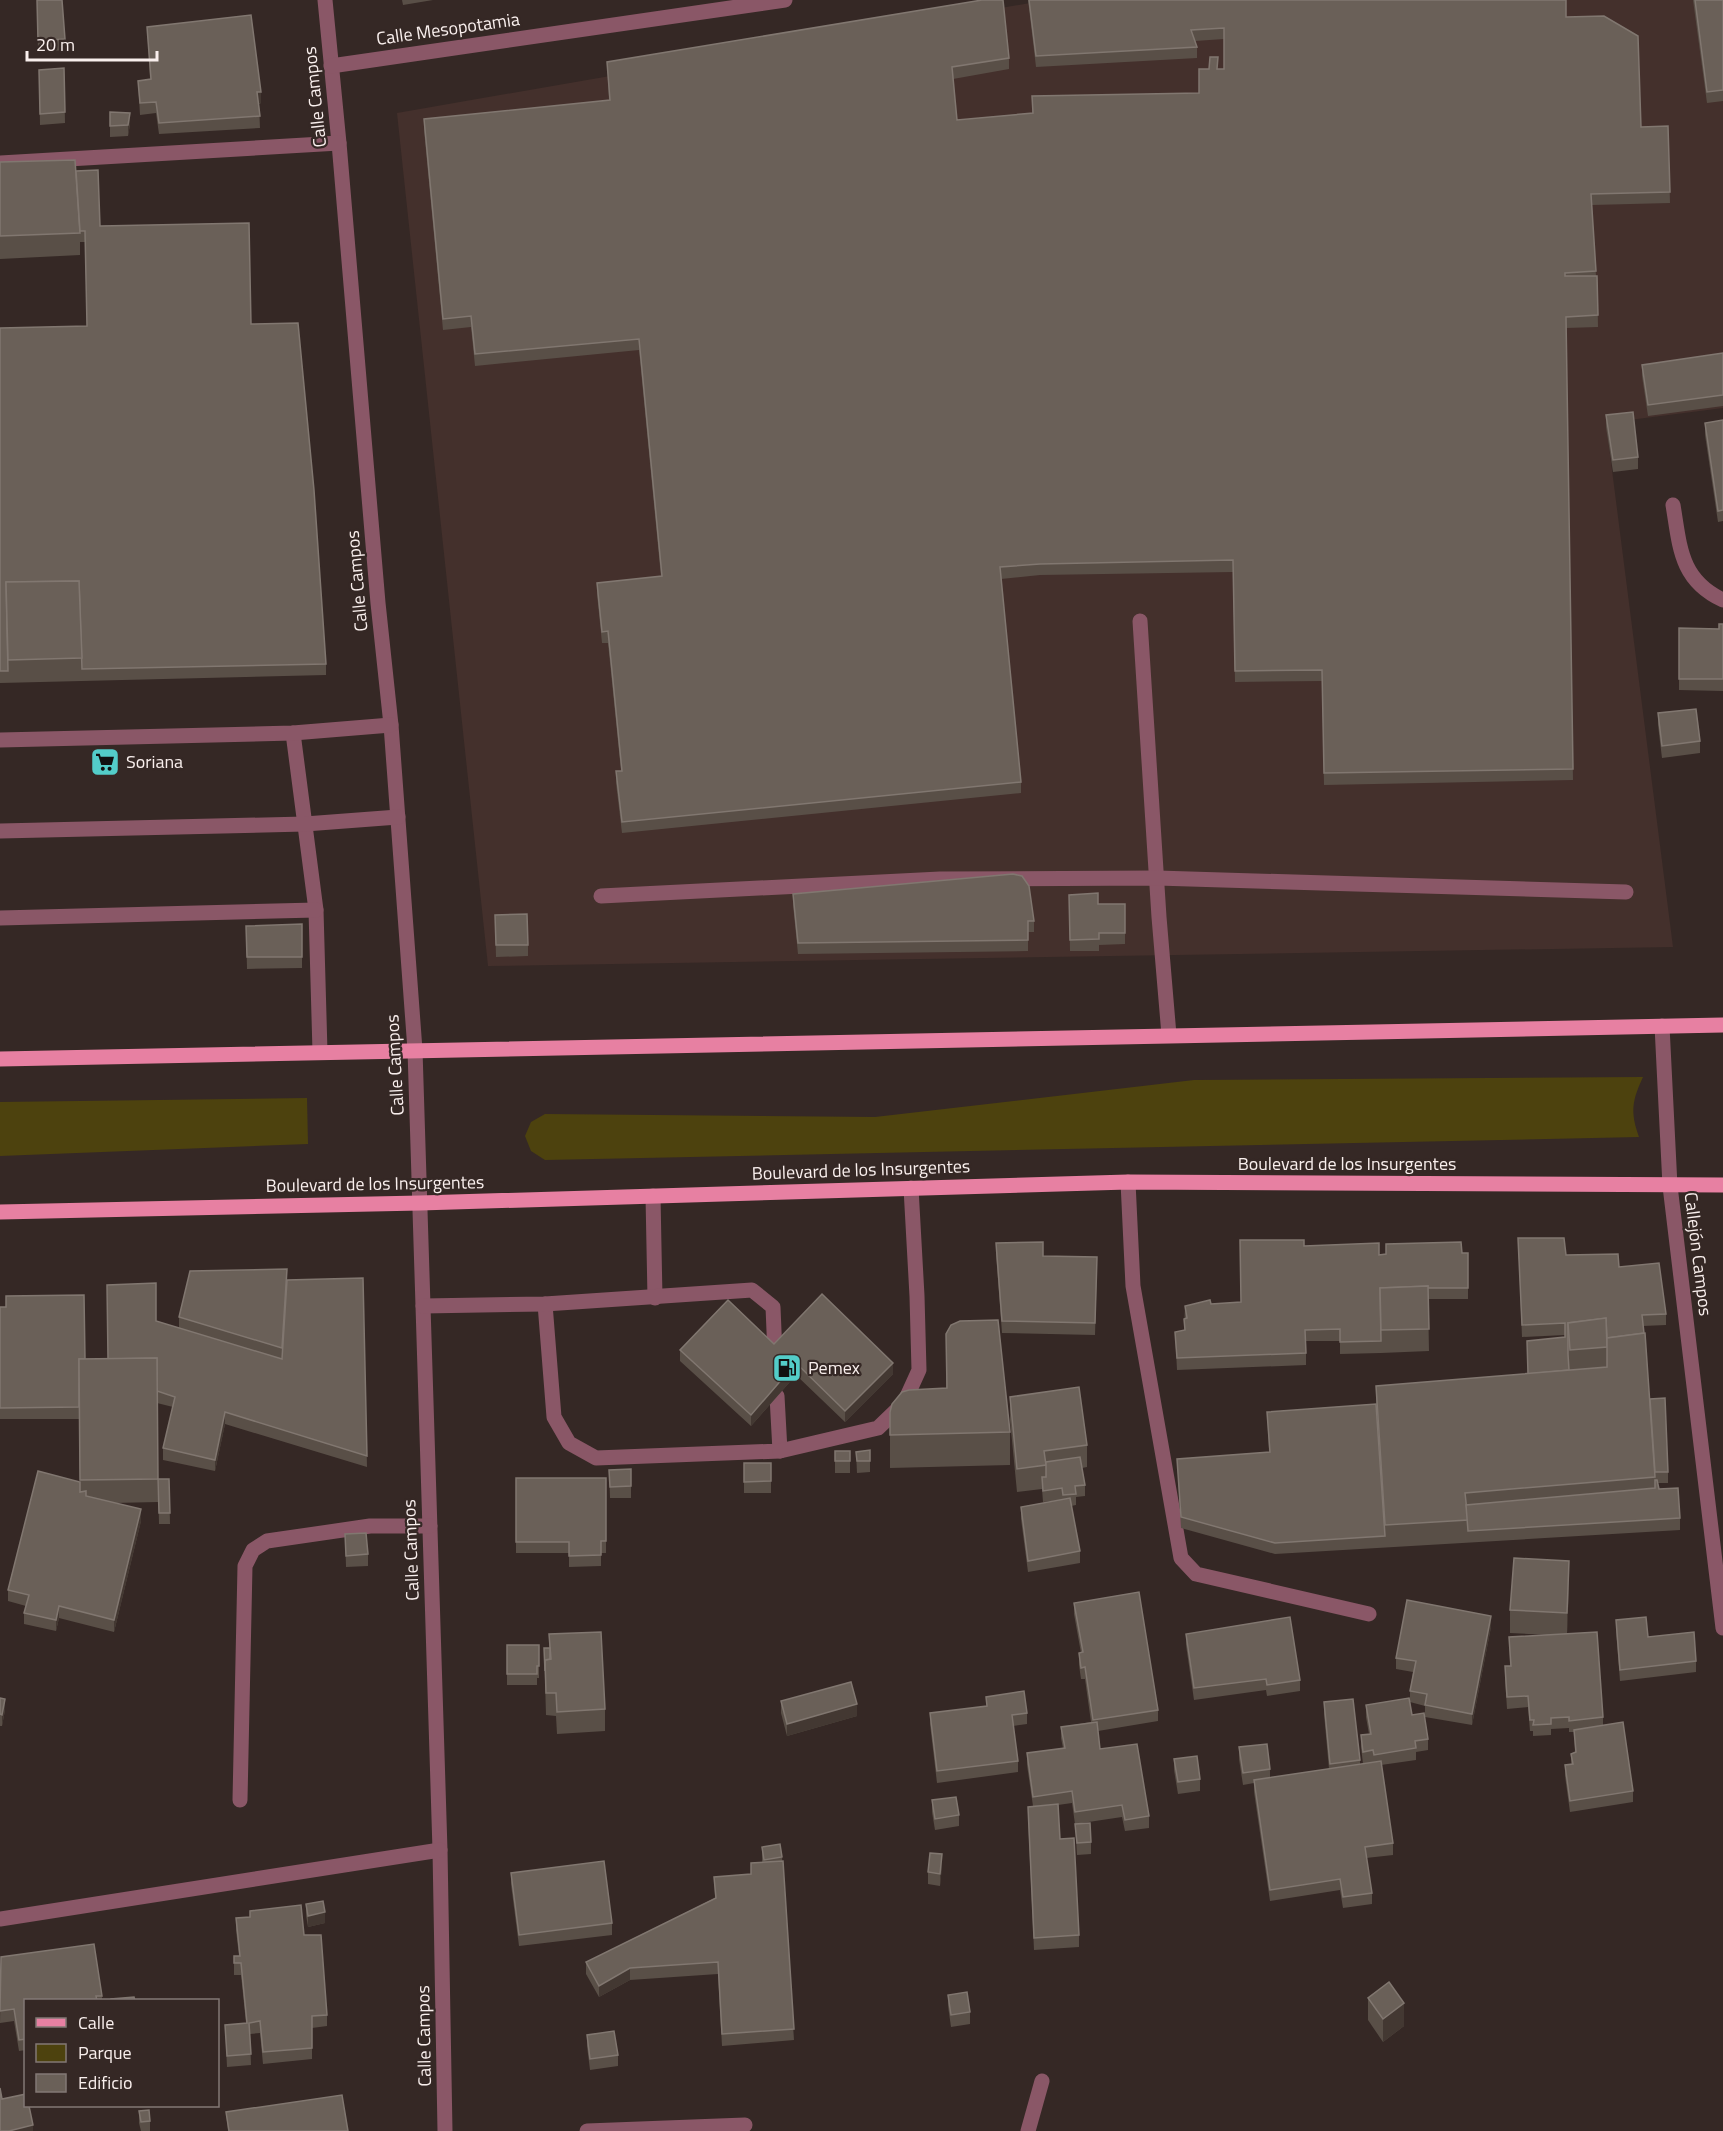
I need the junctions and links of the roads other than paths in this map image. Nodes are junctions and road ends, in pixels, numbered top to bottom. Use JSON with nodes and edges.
{"nodes":[{"id":1,"x":325,"y":0,"type":"edge"},
{"id":2,"x":785,"y":0,"type":"edge"},
{"id":3,"x":331,"y":66,"type":"junction"},
{"id":4,"x":339,"y":143,"type":"junction"},
{"id":5,"x":0,"y":163,"type":"edge"},
{"id":6,"x":1673,"y":505,"type":"dead end"},
{"id":7,"x":1723,"y":600,"type":"edge"},
{"id":8,"x":1140,"y":621,"type":"dead end"},
{"id":9,"x":391,"y":725,"type":"junction"},
{"id":10,"x":292,"y":734,"type":"junction"},
{"id":11,"x":0,"y":740,"type":"edge"},
{"id":12,"x":398,"y":817,"type":"junction"},
{"id":13,"x":305,"y":824,"type":"junction"},
{"id":14,"x":0,"y":831,"type":"edge"},
{"id":15,"x":1157,"y":878,"type":"junction"},
{"id":16,"x":1626,"y":892,"type":"dead end"},
{"id":17,"x":601,"y":896,"type":"dead end"},
{"id":18,"x":316,"y":910,"type":"junction"},
{"id":19,"x":0,"y":918,"type":"edge"},
{"id":20,"x":1723,"y":1025,"type":"edge"},
{"id":21,"x":1662,"y":1026,"type":"junction"},
{"id":22,"x":1169,"y":1035,"type":"junction"},
{"id":23,"x":415,"y":1050,"type":"junction"},
{"id":24,"x":320,"y":1052,"type":"junction"},
{"id":25,"x":0,"y":1059,"type":"edge"},
{"id":26,"x":1128,"y":1182,"type":"junction"},
{"id":27,"x":1723,"y":1185,"type":"edge"},
{"id":28,"x":1670,"y":1186,"type":"junction"},
{"id":29,"x":911,"y":1188,"type":"junction"},
{"id":30,"x":653,"y":1196,"type":"junction"},
{"id":31,"x":420,"y":1203,"type":"junction"},
{"id":32,"x":0,"y":1212,"type":"edge"},
{"id":33,"x":656,"y":1298,"type":"junction"},
{"id":34,"x":545,"y":1304,"type":"junction"},
{"id":35,"x":423,"y":1306,"type":"junction"},
{"id":36,"x":775,"y":1355,"type":"edge"},
{"id":37,"x":777,"y":1396,"type":"edge"},
{"id":38,"x":780,"y":1451,"type":"junction"},
{"id":39,"x":430,"y":1526,"type":"junction"},
{"id":40,"x":1369,"y":1614,"type":"dead end"},
{"id":41,"x":1723,"y":1628,"type":"edge"},
{"id":42,"x":240,"y":1800,"type":"dead end"},
{"id":43,"x":440,"y":1850,"type":"junction"},
{"id":44,"x":0,"y":1919,"type":"edge"},
{"id":45,"x":1042,"y":2081,"type":"dead end"},
{"id":46,"x":745,"y":2125,"type":"dead end"},
{"id":47,"x":446,"y":2131,"type":"edge"},
{"id":48,"x":587,"y":2131,"type":"edge"},
{"id":49,"x":1028,"y":2131,"type":"edge"}],
"edges":[{"from":1,"to":3,"type":"street","name":"Calle Campos"},
{"from":2,"to":3,"type":"street","name":"Calle Mesopotamia"},
{"from":3,"to":4,"type":"street","name":"Calle Campos"},
{"from":4,"to":5,"type":"street"},
{"from":4,"to":9,"type":"street","name":"Calle Campos"},
{"from":6,"to":7,"type":"street"},
{"from":8,"to":15,"type":"street"},
{"from":9,"to":10,"type":"street"},
{"from":9,"to":12,"type":"street","name":"Calle Campos"},
{"from":10,"to":11,"type":"street"},
{"from":10,"to":13,"type":"street"},
{"from":12,"to":13,"type":"street"},
{"from":12,"to":23,"type":"street","name":"Calle Campos"},
{"from":13,"to":14,"type":"street"},
{"from":13,"to":18,"type":"street"},
{"from":15,"to":16,"type":"street"},
{"from":15,"to":17,"type":"street"},
{"from":15,"to":22,"type":"street"},
{"from":18,"to":19,"type":"street"},
{"from":18,"to":24,"type":"street"},
{"from":20,"to":21,"type":"main road"},
{"from":21,"to":22,"type":"main road"},
{"from":21,"to":28,"type":"street","name":"Callejón Campos"},
{"from":22,"to":23,"type":"main road"},
{"from":23,"to":24,"type":"main road"},
{"from":23,"to":31,"type":"street","name":"Calle Campos"},
{"from":24,"to":25,"type":"main road"},
{"from":26,"to":28,"type":"main road","name":"Boulevard de los Insurgentes"},
{"from":26,"to":29,"type":"main road","name":"Boulevard de los Insurgentes"},
{"from":26,"to":40,"type":"street"},
{"from":27,"to":28,"type":"main road","name":"Boulevard de los Insurgentes"},
{"from":28,"to":41,"type":"street","name":"Callejón Campos"},
{"from":29,"to":30,"type":"main road","name":"Boulevard de los Insurgentes"},
{"from":29,"to":38,"type":"street"},
{"from":30,"to":31,"type":"main road","name":"Boulevard de los Insurgentes"},
{"from":30,"to":33,"type":"street"},
{"from":31,"to":32,"type":"main road","name":"Boulevard de los Insurgentes"},
{"from":31,"to":35,"type":"street","name":"Calle Campos"},
{"from":33,"to":34,"type":"street"},
{"from":33,"to":36,"type":"street"},
{"from":34,"to":35,"type":"street"},
{"from":34,"to":38,"type":"street"},
{"from":35,"to":39,"type":"street","name":"Calle Campos"},
{"from":37,"to":38,"type":"street"},
{"from":39,"to":42,"type":"street"},
{"from":39,"to":43,"type":"street","name":"Calle Campos"},
{"from":43,"to":44,"type":"street"},
{"from":43,"to":47,"type":"street","name":"Calle Campos"},
{"from":45,"to":49,"type":"street"},
{"from":46,"to":48,"type":"street"}]}
